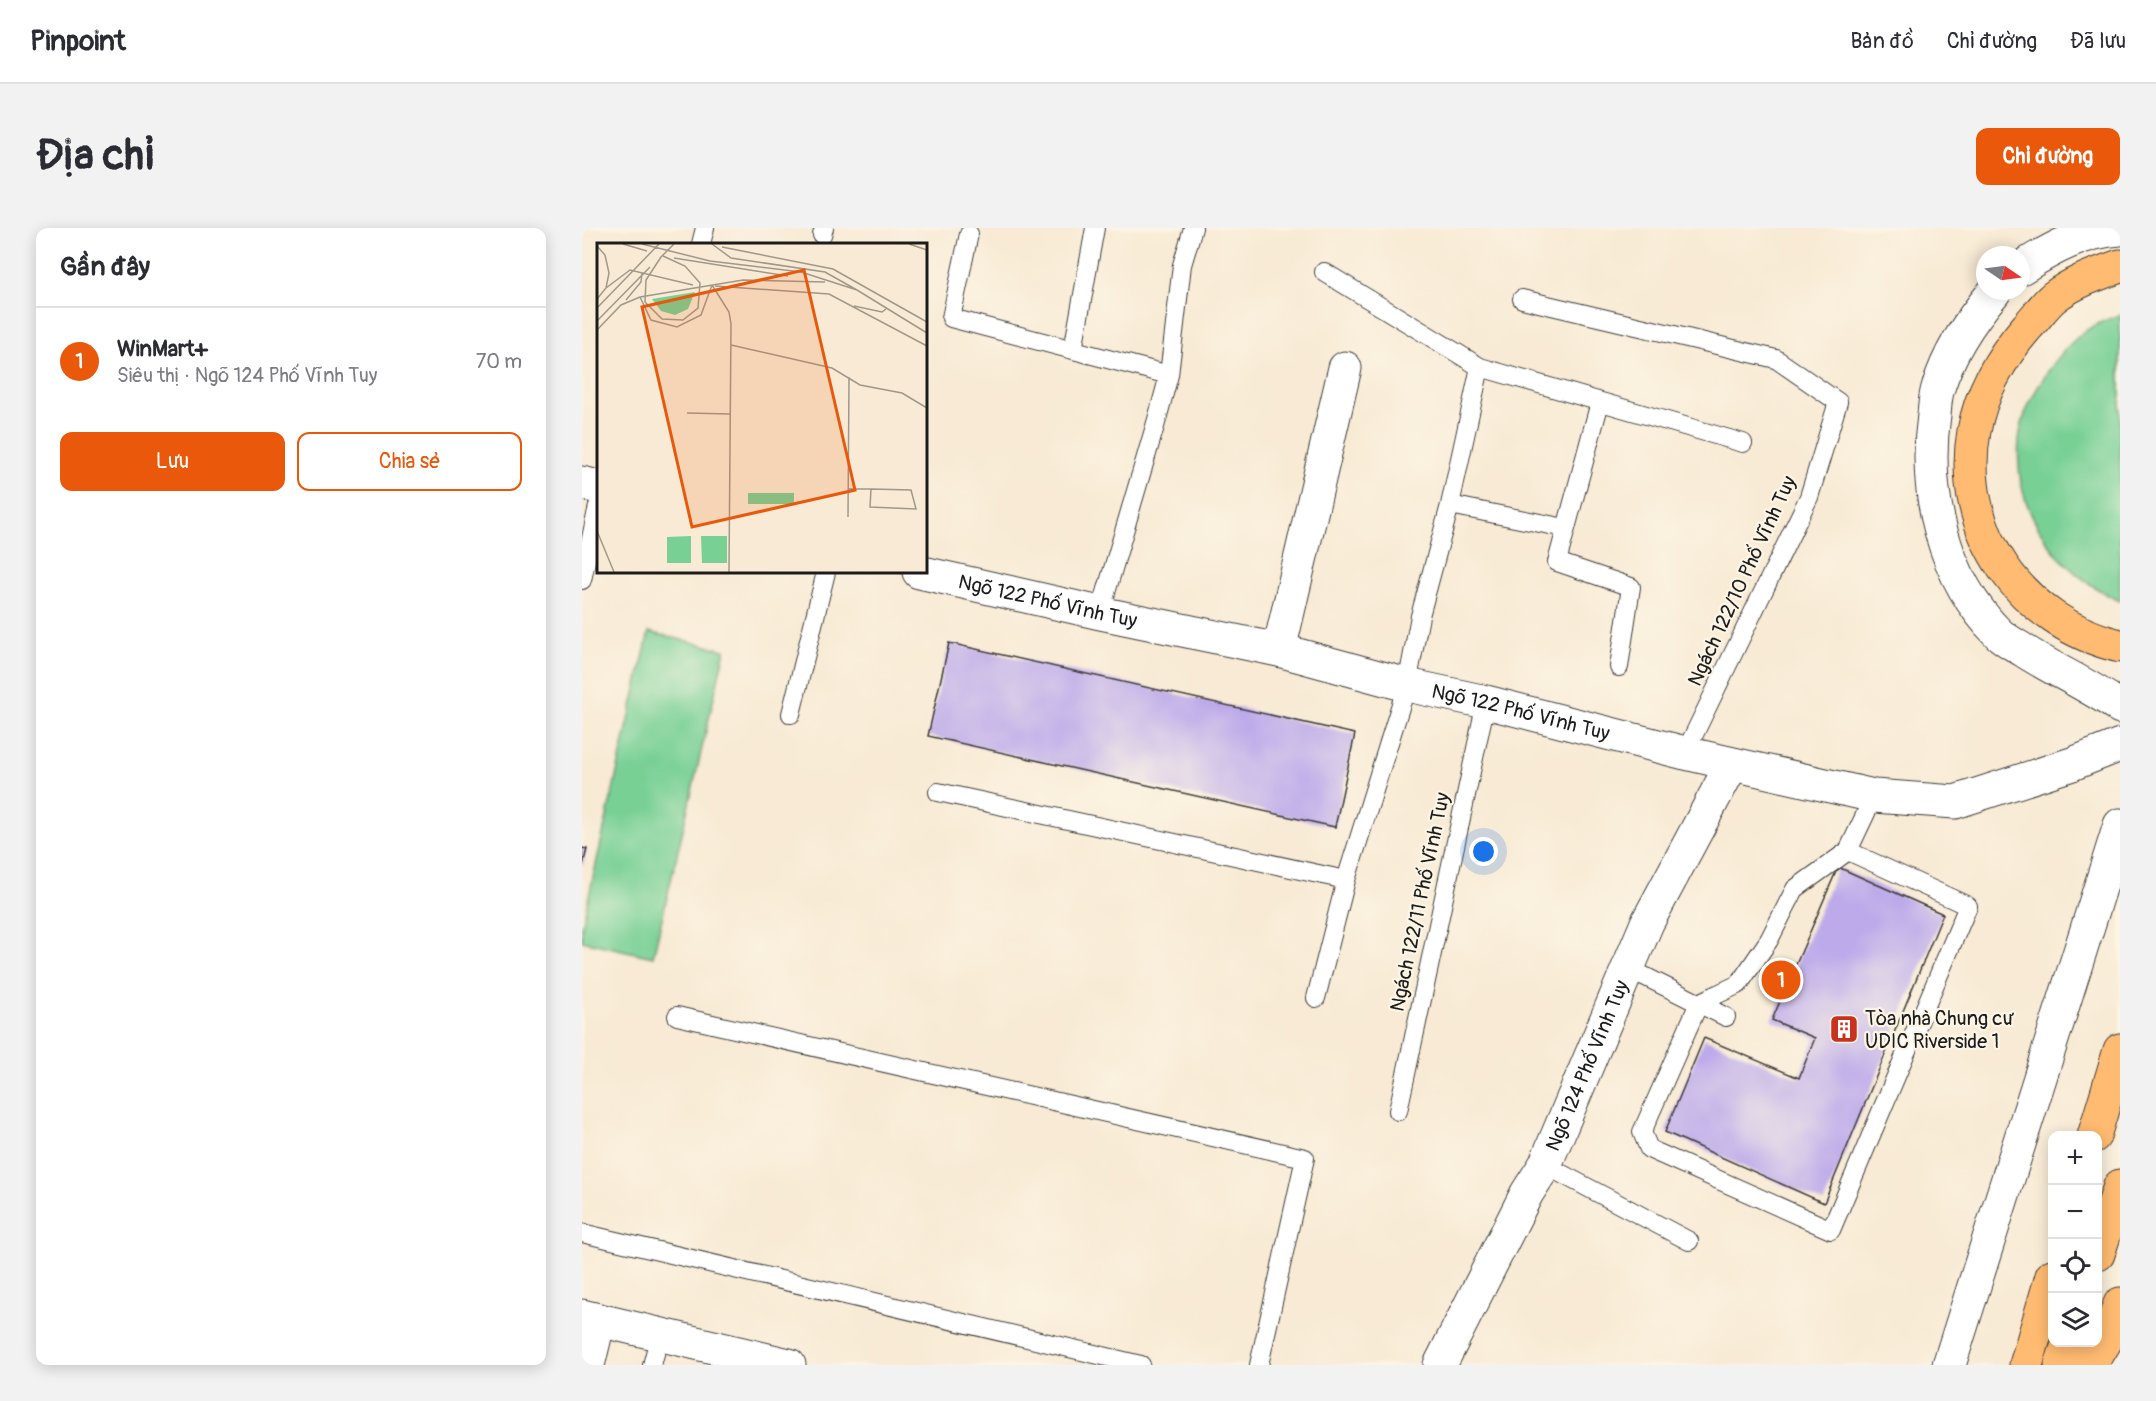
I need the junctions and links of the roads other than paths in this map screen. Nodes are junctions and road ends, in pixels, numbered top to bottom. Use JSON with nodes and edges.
{"nodes":[{"id":1,"x":705,"y":228,"type":"edge"},
{"id":2,"x":1095,"y":228,"type":"edge"},
{"id":3,"x":1193,"y":228,"type":"edge"},
{"id":4,"x":2120,"y":229,"type":"edge"},
{"id":5,"x":969,"y":234,"type":"dead end"},
{"id":6,"x":701,"y":243,"type":"edge"},
{"id":7,"x":2030,"y":262,"type":"edge"},
{"id":8,"x":2120,"y":266,"type":"edge"},
{"id":9,"x":1324,"y":272,"type":"dead end"},
{"id":10,"x":1522,"y":299,"type":"dead end"},
{"id":11,"x":1988,"y":300,"type":"edge"},
{"id":12,"x":1073,"y":350,"type":"junction"},
{"id":13,"x":1480,"y":367,"type":"junction"},
{"id":14,"x":1346,"y":368,"type":"dead end"},
{"id":15,"x":1168,"y":375,"type":"junction"},
{"id":16,"x":1600,"y":402,"type":"junction"},
{"id":17,"x":1743,"y":443,"type":"dead end"},
{"id":18,"x":582,"y":483,"type":"edge"},
{"id":19,"x":597,"y":487,"type":"edge"},
{"id":20,"x":1450,"y":505,"type":"junction"},
{"id":21,"x":597,"y":511,"type":"edge"},
{"id":22,"x":1564,"y":528,"type":"junction"},
{"id":23,"x":826,"y":573,"type":"edge"},
{"id":24,"x":923,"y":573,"type":"edge"},
{"id":25,"x":582,"y":580,"type":"edge"},
{"id":26,"x":1100,"y":613,"type":"junction"},
{"id":27,"x":2120,"y":645,"type":"edge"},
{"id":28,"x":1279,"y":650,"type":"junction"},
{"id":29,"x":1619,"y":667,"type":"dead end"},
{"id":30,"x":1407,"y":685,"type":"junction"},
{"id":31,"x":1486,"y":702,"type":"junction"},
{"id":32,"x":2120,"y":706,"type":"edge"},
{"id":33,"x":791,"y":714,"type":"dead end"},
{"id":34,"x":2120,"y":745,"type":"edge"},
{"id":35,"x":1685,"y":753,"type":"junction"},
{"id":36,"x":1732,"y":764,"type":"junction"},
{"id":37,"x":938,"y":792,"type":"dead end"},
{"id":38,"x":1874,"y":796,"type":"junction"},
{"id":39,"x":2120,"y":825,"type":"edge"},
{"id":40,"x":1848,"y":851,"type":"junction"},
{"id":41,"x":1346,"y":880,"type":"junction"},
{"id":42,"x":1628,"y":969,"type":"junction"},
{"id":43,"x":1316,"y":998,"type":"dead end"},
{"id":44,"x":1699,"y":1003,"type":"junction"},
{"id":45,"x":677,"y":1016,"type":"dead end"},
{"id":46,"x":1726,"y":1017,"type":"dead end"},
{"id":47,"x":2120,"y":1050,"type":"edge"},
{"id":48,"x":1398,"y":1111,"type":"dead end"},
{"id":49,"x":2096,"y":1131,"type":"edge"},
{"id":50,"x":1545,"y":1165,"type":"junction"},
{"id":51,"x":2120,"y":1186,"type":"edge"},
{"id":52,"x":582,"y":1233,"type":"edge"},
{"id":53,"x":2102,"y":1239,"type":"edge"},
{"id":54,"x":1689,"y":1241,"type":"dead end"},
{"id":55,"x":2048,"y":1290,"type":"edge"},
{"id":56,"x":2120,"y":1304,"type":"edge"},
{"id":57,"x":591,"y":1318,"type":"edge"},
{"id":58,"x":2067,"y":1347,"type":"edge"},
{"id":59,"x":656,"y":1350,"type":"edge"},
{"id":60,"x":588,"y":1365,"type":"edge"},
{"id":61,"x":789,"y":1365,"type":"edge"},
{"id":62,"x":1141,"y":1365,"type":"edge"},
{"id":63,"x":1259,"y":1365,"type":"edge"},
{"id":64,"x":1440,"y":1365,"type":"edge"},
{"id":65,"x":1949,"y":1365,"type":"edge"},
{"id":66,"x":2026,"y":1365,"type":"edge"},
{"id":67,"x":2061,"y":1365,"type":"edge"},
{"id":68,"x":2091,"y":1365,"type":"edge"}],
"edges":[{"from":1,"to":6,"type":"lane"},
{"from":2,"to":12,"type":"lane"},
{"from":3,"to":15,"type":"lane"},
{"from":4,"to":7,"type":"street"},
{"from":5,"to":12,"type":"lane"},
{"from":8,"to":27,"type":"main road"},
{"from":9,"to":13,"type":"lane"},
{"from":10,"to":35,"type":"lane","name":"Ngách 122/10 Phố Vĩnh Tuy"},
{"from":11,"to":32,"type":"street"},
{"from":12,"to":15,"type":"lane"},
{"from":13,"to":16,"type":"lane"},
{"from":13,"to":20,"type":"lane"},
{"from":14,"to":28,"type":"street"},
{"from":15,"to":26,"type":"lane"},
{"from":16,"to":17,"type":"lane"},
{"from":16,"to":22,"type":"lane"},
{"from":18,"to":19,"type":"street"},
{"from":20,"to":22,"type":"lane"},
{"from":20,"to":30,"type":"lane"},
{"from":21,"to":25,"type":"lane"},
{"from":22,"to":29,"type":"lane"},
{"from":23,"to":33,"type":"lane"},
{"from":24,"to":26,"type":"street","name":"Ngõ 122 Phố Vĩnh Tuy"},
{"from":26,"to":28,"type":"street","name":"Ngõ 122 Phố Vĩnh Tuy"},
{"from":28,"to":30,"type":"street","name":"Ngõ 122 Phố Vĩnh Tuy"},
{"from":30,"to":31,"type":"street","name":"Ngõ 122 Phố Vĩnh Tuy"},
{"from":30,"to":41,"type":"lane"},
{"from":31,"to":35,"type":"street","name":"Ngõ 122 Phố Vĩnh Tuy"},
{"from":31,"to":48,"type":"lane","name":"Ngách 122/11 Phố Vĩnh Tuy"},
{"from":34,"to":38,"type":"street","name":"Ngõ 122 Phố Vĩnh Tuy"},
{"from":35,"to":36,"type":"street","name":"Ngõ 122 Phố Vĩnh Tuy"},
{"from":36,"to":38,"type":"street","name":"Ngõ 122 Phố Vĩnh Tuy"},
{"from":36,"to":42,"type":"street","name":"Ngõ 124 Phố Vĩnh Tuy"},
{"from":37,"to":41,"type":"lane"},
{"from":38,"to":40,"type":"lane"},
{"from":39,"to":65,"type":"street"},
{"from":40,"to":44,"type":"lane"},
{"from":40,"to":44,"type":"lane"},
{"from":41,"to":43,"type":"lane"},
{"from":42,"to":44,"type":"lane"},
{"from":42,"to":50,"type":"street","name":"Ngõ 124 Phố Vĩnh Tuy"},
{"from":44,"to":46,"type":"lane"},
{"from":45,"to":63,"type":"lane"},
{"from":47,"to":49,"type":"main road"},
{"from":50,"to":54,"type":"lane"},
{"from":50,"to":64,"type":"street","name":"Ngõ 124 Phố Vĩnh Tuy"},
{"from":51,"to":53,"type":"main road"},
{"from":52,"to":62,"type":"lane"},
{"from":55,"to":66,"type":"main road"},
{"from":56,"to":68,"type":"main road"},
{"from":57,"to":59,"type":"street"},
{"from":57,"to":60,"type":"street"},
{"from":58,"to":67,"type":"main road"},
{"from":59,"to":61,"type":"street"}]}
